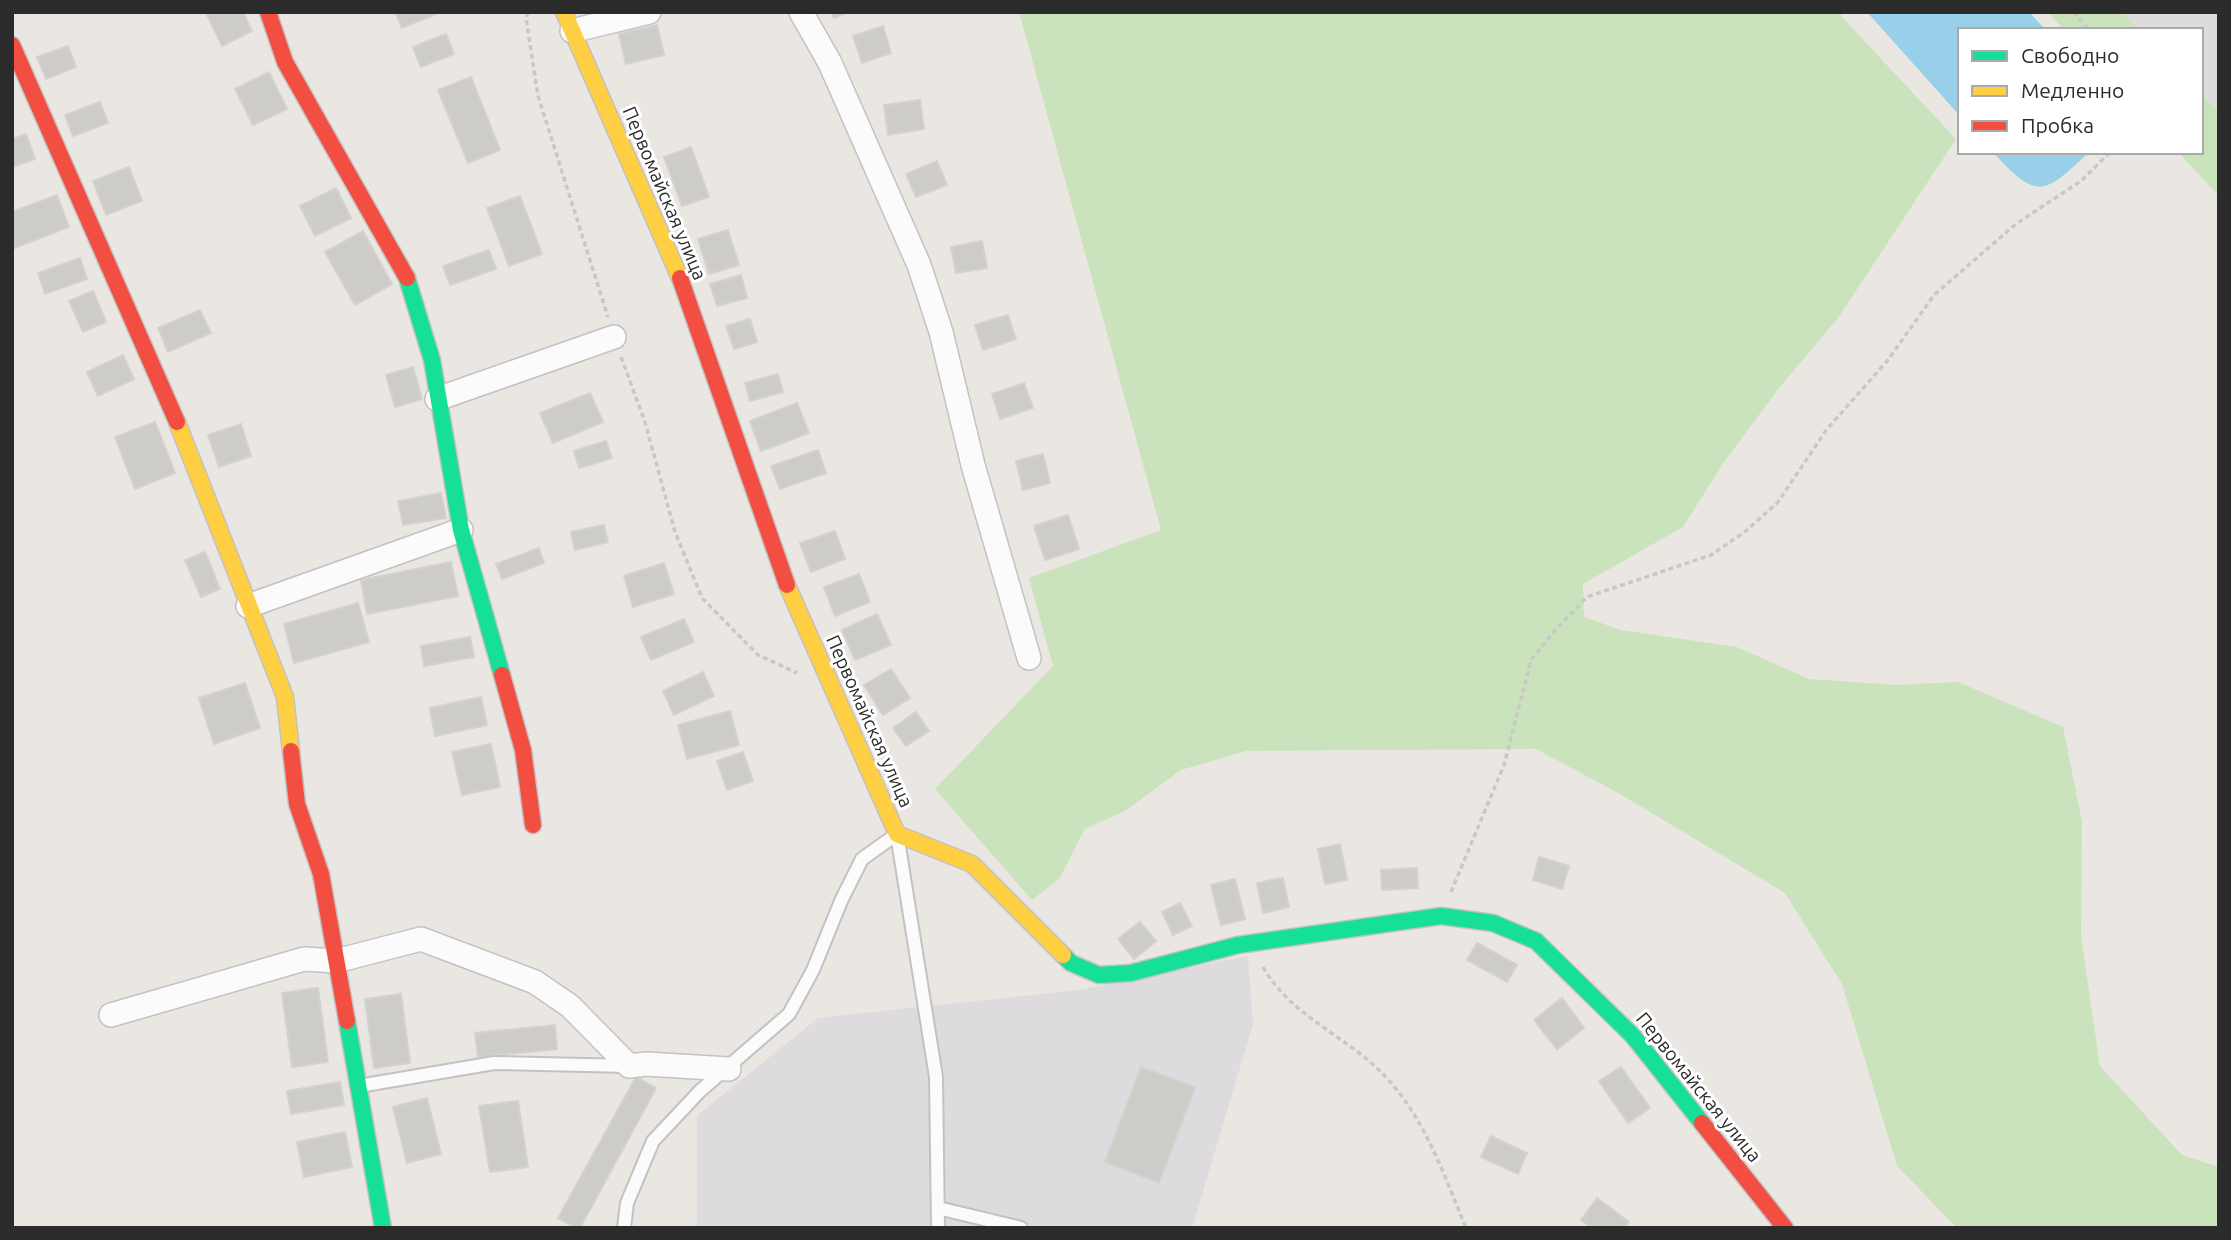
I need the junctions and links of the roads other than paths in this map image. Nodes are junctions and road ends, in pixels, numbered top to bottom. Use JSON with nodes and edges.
{"nodes":[{"id":1,"x":268,"y":12,"type":"edge"},
{"id":2,"x":649,"y":12,"type":"edge"},
{"id":3,"x":802,"y":12,"type":"edge"},
{"id":4,"x":568,"y":22,"type":"edge"},
{"id":5,"x":12,"y":45,"type":"edge"},
{"id":6,"x":614,"y":337,"type":"road end"},
{"id":7,"x":437,"y":399,"type":"junction"},
{"id":8,"x":461,"y":530,"type":"junction"},
{"id":9,"x":248,"y":606,"type":"junction"},
{"id":10,"x":1029,"y":658,"type":"dead end"},
{"id":11,"x":533,"y":825,"type":"dead end"},
{"id":12,"x":897,"y":834,"type":"junction"},
{"id":13,"x":337,"y":961,"type":"junction"},
{"id":14,"x":111,"y":1015,"type":"dead end"},
{"id":15,"x":629,"y":1066,"type":"junction"},
{"id":16,"x":729,"y":1069,"type":"junction"},
{"id":17,"x":359,"y":1086,"type":"junction"},
{"id":18,"x":938,"y":1208,"type":"junction"},
{"id":19,"x":383,"y":1228,"type":"edge"},
{"id":20,"x":624,"y":1228,"type":"edge"},
{"id":21,"x":938,"y":1228,"type":"edge"},
{"id":22,"x":1021,"y":1228,"type":"edge"},
{"id":23,"x":1785,"y":1228,"type":"edge"}],
"edges":[{"from":1,"to":7,"type":"street"},
{"from":2,"to":4,"type":"street"},
{"from":3,"to":10,"type":"street"},
{"from":4,"to":12,"type":"street","name":"Первомайская улица"},
{"from":5,"to":9,"type":"street"},
{"from":6,"to":7,"type":"street"},
{"from":7,"to":8,"type":"street"},
{"from":8,"to":9,"type":"street"},
{"from":8,"to":11,"type":"street"},
{"from":9,"to":13,"type":"street"},
{"from":12,"to":16,"type":"lane"},
{"from":12,"to":18,"type":"lane"},
{"from":12,"to":23,"type":"street","name":"Первомайская улица"},
{"from":13,"to":14,"type":"street"},
{"from":13,"to":15,"type":"street"},
{"from":13,"to":17,"type":"street"},
{"from":15,"to":16,"type":"street"},
{"from":15,"to":17,"type":"lane"},
{"from":16,"to":20,"type":"lane"},
{"from":17,"to":19,"type":"street"},
{"from":18,"to":21,"type":"lane"},
{"from":18,"to":22,"type":"lane"}]}
